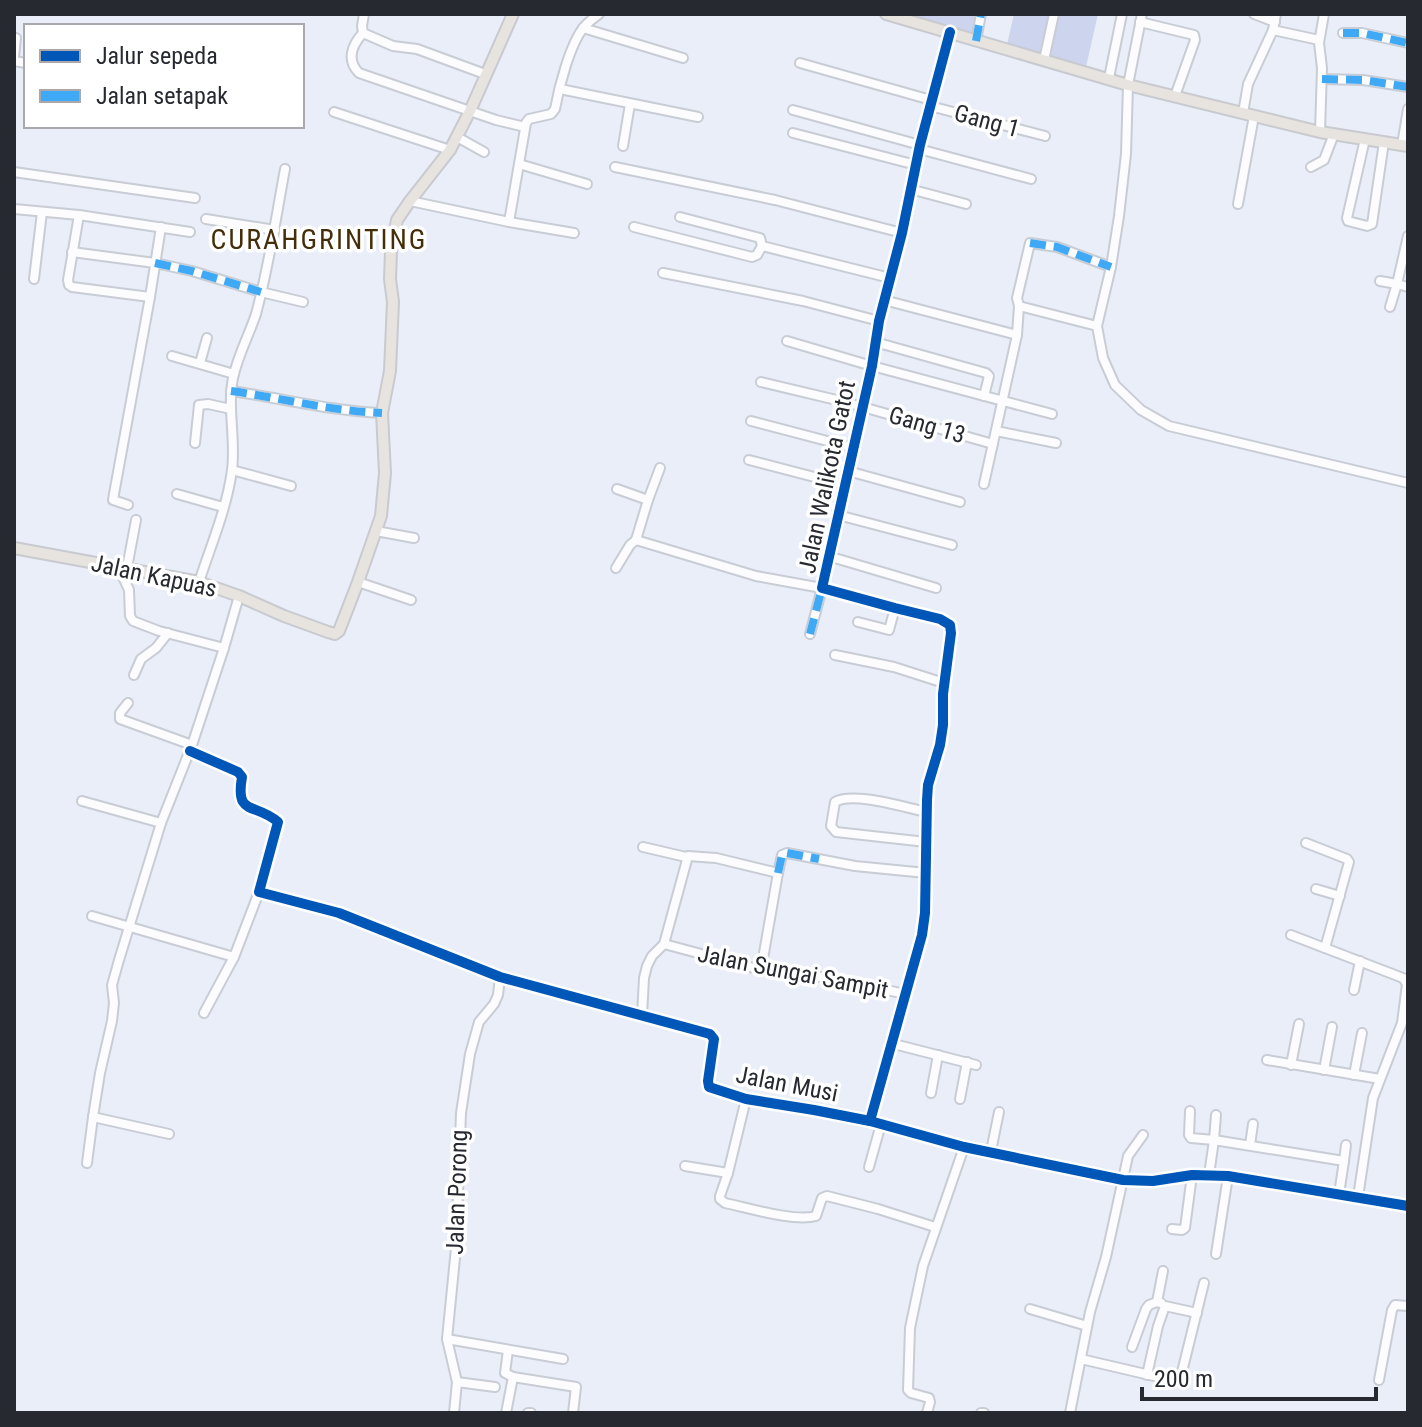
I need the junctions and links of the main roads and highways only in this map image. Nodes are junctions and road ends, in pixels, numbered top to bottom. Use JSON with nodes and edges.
{"nodes":[{"id":1,"x":513,"y":14,"type":"edge"},
{"id":2,"x":886,"y":14,"type":"edge"},
{"id":3,"x":1405,"y":146,"type":"edge"},
{"id":4,"x":14,"y":548,"type":"edge"}],
"edges":[{"from":1,"to":4,"type":"main road","name":"Jalan Kapuas"},
{"from":2,"to":3,"type":"main road"}]}
